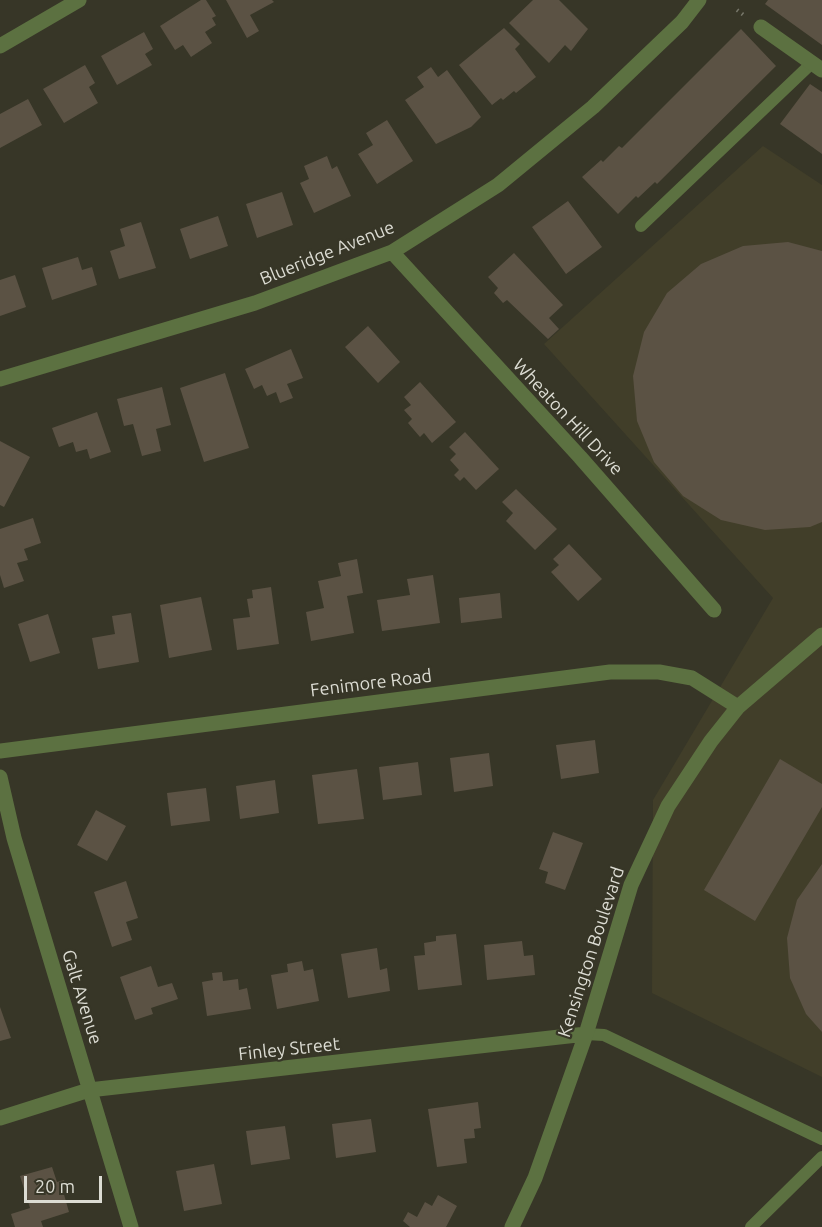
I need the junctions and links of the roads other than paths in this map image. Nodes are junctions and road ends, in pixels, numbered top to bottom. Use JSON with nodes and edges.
{"nodes":[{"id":1,"x":79,"y":0,"type":"edge"},
{"id":2,"x":699,"y":0,"type":"edge"},
{"id":3,"x":761,"y":27,"type":"dead end"},
{"id":4,"x":0,"y":46,"type":"edge"},
{"id":5,"x":817,"y":67,"type":"edge"},
{"id":6,"x":641,"y":226,"type":"dead end"},
{"id":7,"x":392,"y":252,"type":"junction"},
{"id":8,"x":0,"y":379,"type":"edge"},
{"id":9,"x":714,"y":610,"type":"dead end"},
{"id":10,"x":822,"y":635,"type":"edge"},
{"id":11,"x":738,"y":707,"type":"junction"},
{"id":12,"x":0,"y":751,"type":"edge"},
{"id":13,"x":0,"y":777,"type":"edge"},
{"id":14,"x":586,"y":1034,"type":"junction"},
{"id":15,"x":89,"y":1090,"type":"junction"},
{"id":16,"x":0,"y":1118,"type":"edge"},
{"id":17,"x":822,"y":1139,"type":"edge"},
{"id":18,"x":822,"y":1157,"type":"edge"},
{"id":19,"x":132,"y":1227,"type":"edge"},
{"id":20,"x":512,"y":1227,"type":"edge"},
{"id":21,"x":751,"y":1227,"type":"edge"}],
"edges":[{"from":1,"to":4,"type":"street"},
{"from":2,"to":7,"type":"street","name":"Blueridge Avenue"},
{"from":3,"to":5,"type":"street"},
{"from":5,"to":6,"type":"lane"},
{"from":7,"to":8,"type":"street","name":"Blueridge Avenue"},
{"from":7,"to":9,"type":"street","name":"Wheaton Hill Drive"},
{"from":10,"to":11,"type":"street","name":"Kensington Boulevard"},
{"from":11,"to":12,"type":"street","name":"Fenimore Road"},
{"from":11,"to":14,"type":"street","name":"Kensington Boulevard"},
{"from":13,"to":15,"type":"street","name":"Galt Avenue"},
{"from":14,"to":15,"type":"street","name":"Finley Street"},
{"from":14,"to":17,"type":"lane"},
{"from":14,"to":20,"type":"street","name":"Kensington Boulevard"},
{"from":15,"to":16,"type":"street","name":"Finley Street"},
{"from":15,"to":19,"type":"street","name":"Galt Avenue"},
{"from":18,"to":21,"type":"lane"}]}
